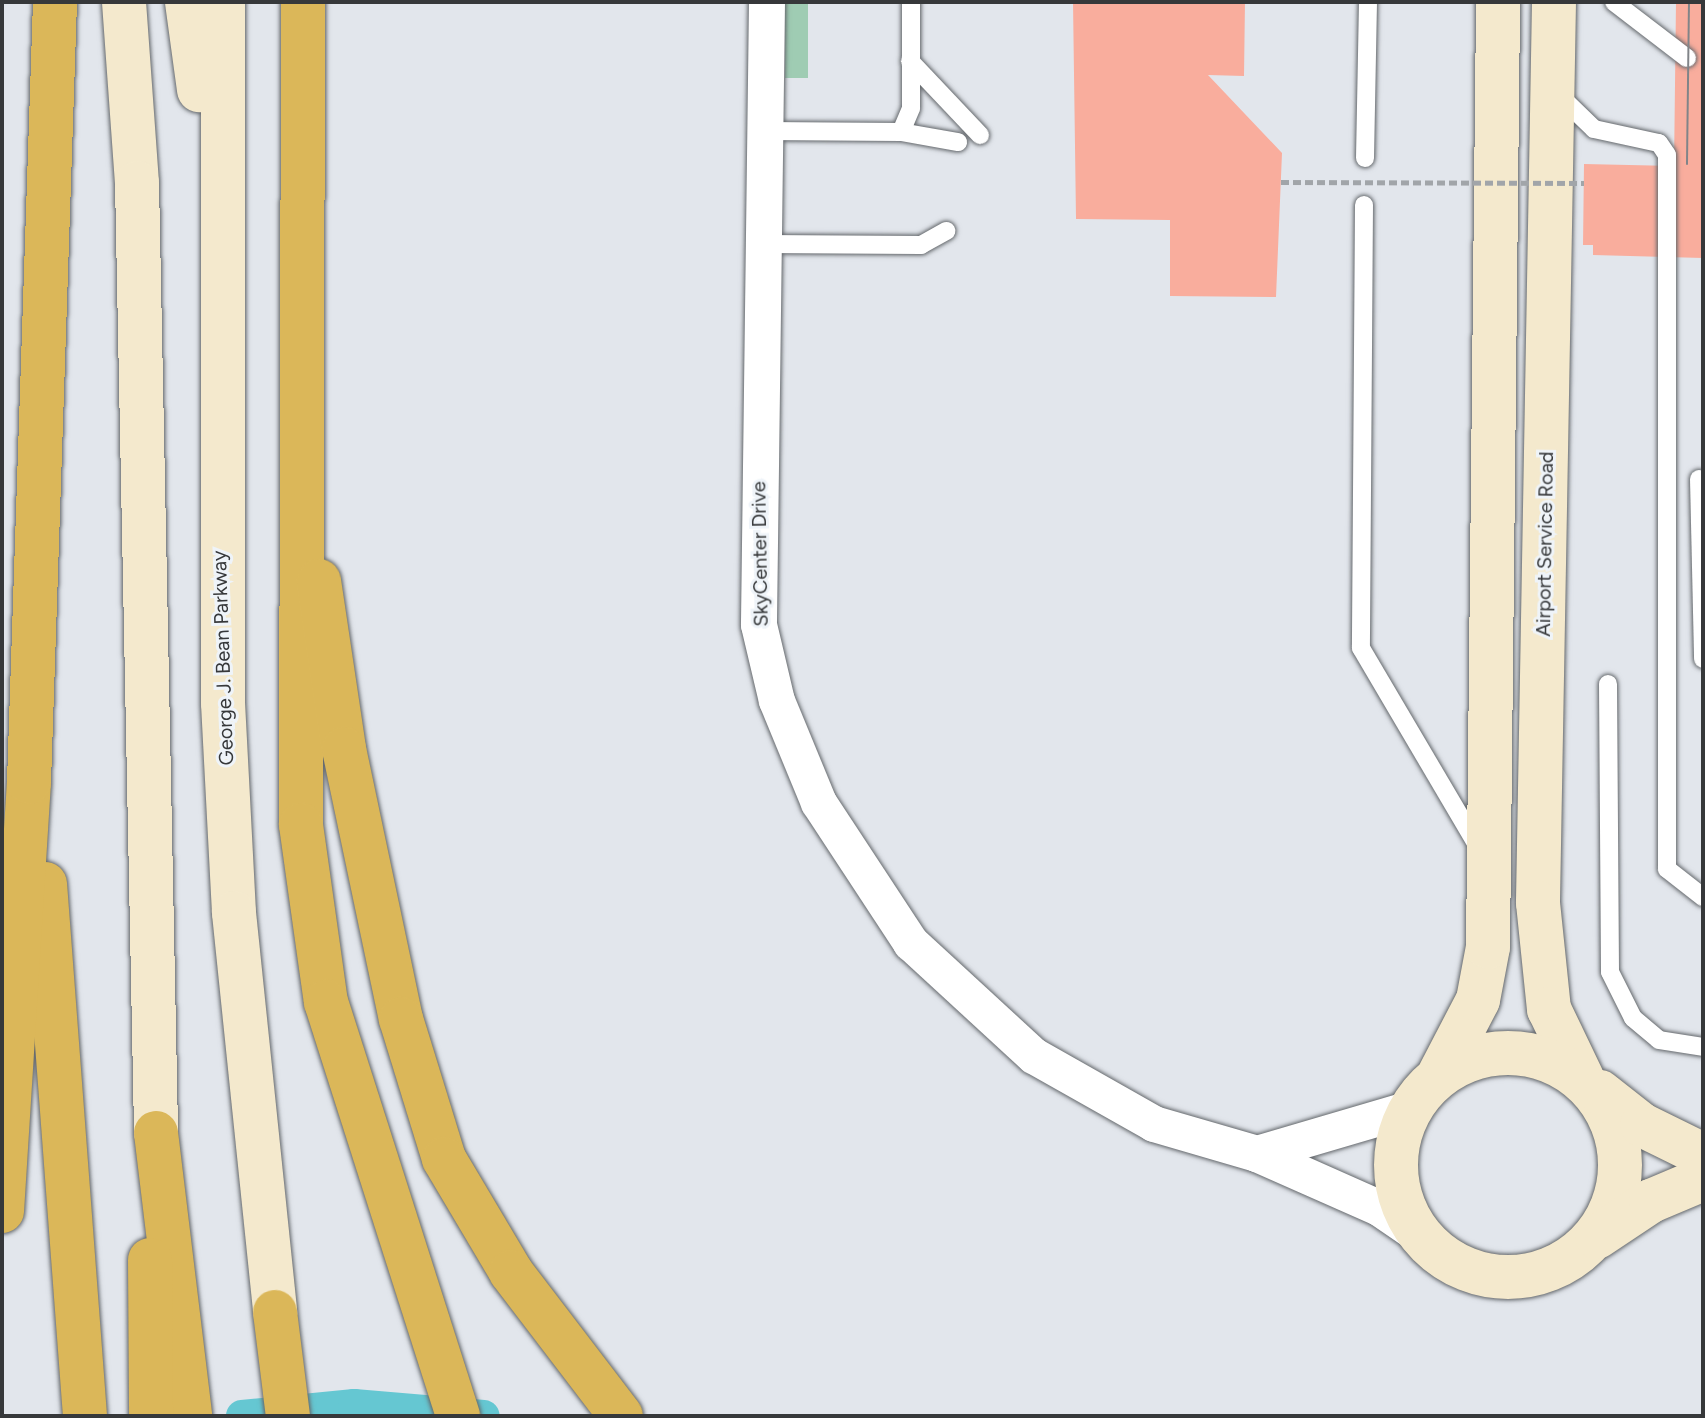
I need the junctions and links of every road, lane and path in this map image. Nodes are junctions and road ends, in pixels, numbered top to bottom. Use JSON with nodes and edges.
{"nodes":[{"id":1,"x":55,"y":2,"type":"edge"},
{"id":2,"x":124,"y":2,"type":"edge"},
{"id":3,"x":187,"y":2,"type":"edge"},
{"id":4,"x":223,"y":2,"type":"edge"},
{"id":5,"x":303,"y":2,"type":"edge"},
{"id":6,"x":767,"y":2,"type":"edge"},
{"id":7,"x":911,"y":2,"type":"edge"},
{"id":8,"x":1368,"y":2,"type":"edge"},
{"id":9,"x":1498,"y":2,"type":"edge"},
{"id":10,"x":1554,"y":2,"type":"edge"},
{"id":11,"x":1614,"y":2,"type":"edge"},
{"id":12,"x":1687,"y":58,"type":"dead end"},
{"id":13,"x":910,"y":61,"type":"junction"},
{"id":14,"x":1553,"y":78,"type":"junction"},
{"id":15,"x":764,"y":131,"type":"junction"},
{"id":16,"x":901,"y":132,"type":"junction"},
{"id":17,"x":980,"y":135,"type":"dead end"},
{"id":18,"x":958,"y":142,"type":"dead end"},
{"id":19,"x":1365,"y":158,"type":"dead end"},
{"id":20,"x":1281,"y":182,"type":"dead end"},
{"id":21,"x":1584,"y":183,"type":"dead end"},
{"id":22,"x":1364,"y":205,"type":"dead end"},
{"id":23,"x":946,"y":231,"type":"dead end"},
{"id":24,"x":763,"y":244,"type":"junction"},
{"id":25,"x":217,"y":296,"type":"junction"},
{"id":26,"x":298,"y":323,"type":"junction"},
{"id":27,"x":1701,"y":485,"type":"edge"},
{"id":28,"x":1703,"y":659,"type":"edge"},
{"id":29,"x":33,"y":673,"type":"junction"},
{"id":30,"x":1608,"y":684,"type":"dead end"},
{"id":31,"x":1488,"y":863,"type":"junction"},
{"id":32,"x":1703,"y":897,"type":"edge"},
{"id":33,"x":1703,"y":1047,"type":"edge"},
{"id":34,"x":1440,"y":1073,"type":"junction"},
{"id":35,"x":1586,"y":1081,"type":"junction"},
{"id":36,"x":1413,"y":1108,"type":"junction"},
{"id":37,"x":156,"y":1133,"type":"joint"},
{"id":38,"x":1257,"y":1154,"type":"junction"},
{"id":39,"x":1703,"y":1155,"type":"edge"},
{"id":40,"x":1703,"y":1179,"type":"edge"},
{"id":41,"x":2,"y":1211,"type":"edge"},
{"id":42,"x":1420,"y":1236,"type":"junction"},
{"id":43,"x":1592,"y":1241,"type":"junction"},
{"id":44,"x":275,"y":1312,"type":"joint"},
{"id":45,"x":164,"y":1334,"type":"junction"},
{"id":46,"x":85,"y":1416,"type":"edge"},
{"id":47,"x":151,"y":1416,"type":"edge"},
{"id":48,"x":190,"y":1416,"type":"edge"},
{"id":49,"x":288,"y":1416,"type":"edge"},
{"id":50,"x":458,"y":1416,"type":"edge"},
{"id":51,"x":621,"y":1416,"type":"edge"}],
"edges":[{"from":1,"to":29,"type":"highway"},
{"from":2,"to":37,"type":"street"},
{"from":3,"to":25,"type":"street"},
{"from":4,"to":25,"type":"street","name":"George J. Bean Parkway"},
{"from":5,"to":26,"type":"highway"},
{"from":6,"to":15,"type":"street","name":"SkyCenter Drive"},
{"from":7,"to":13,"type":"lane"},
{"from":8,"to":19,"type":"lane"},
{"from":9,"to":31,"type":"street"},
{"from":10,"to":14,"type":"street","name":"Airport Service Road"},
{"from":11,"to":12,"type":"lane"},
{"from":13,"to":16,"type":"lane"},
{"from":13,"to":17,"type":"lane"},
{"from":14,"to":32,"type":"lane"},
{"from":14,"to":35,"type":"street","name":"Airport Service Road"},
{"from":15,"to":16,"type":"lane"},
{"from":15,"to":24,"type":"street","name":"SkyCenter Drive"},
{"from":16,"to":18,"type":"lane"},
{"from":20,"to":21,"type":"path","bridge":true},
{"from":22,"to":31,"type":"lane"},
{"from":23,"to":24,"type":"lane"},
{"from":24,"to":38,"type":"street","name":"SkyCenter Drive"},
{"from":25,"to":44,"type":"street","name":"George J. Bean Parkway"},
{"from":26,"to":50,"type":"highway"},
{"from":26,"to":51,"type":"highway"},
{"from":27,"to":28,"type":"lane"},
{"from":29,"to":41,"type":"highway"},
{"from":29,"to":46,"type":"highway"},
{"from":30,"to":33,"type":"lane"},
{"from":31,"to":34,"type":"street"},
{"from":34,"to":35,"type":"street"},
{"from":34,"to":36,"type":"street"},
{"from":35,"to":39,"type":"street","name":"Airport Service Road"},
{"from":35,"to":43,"type":"street"},
{"from":36,"to":38,"type":"street"},
{"from":36,"to":42,"type":"street"},
{"from":37,"to":45,"type":"highway"},
{"from":38,"to":42,"type":"street","name":"SkyCenter Drive"},
{"from":40,"to":43,"type":"street"},
{"from":42,"to":43,"type":"street"},
{"from":44,"to":49,"type":"highway"},
{"from":45,"to":47,"type":"highway"},
{"from":45,"to":48,"type":"highway"}]}
